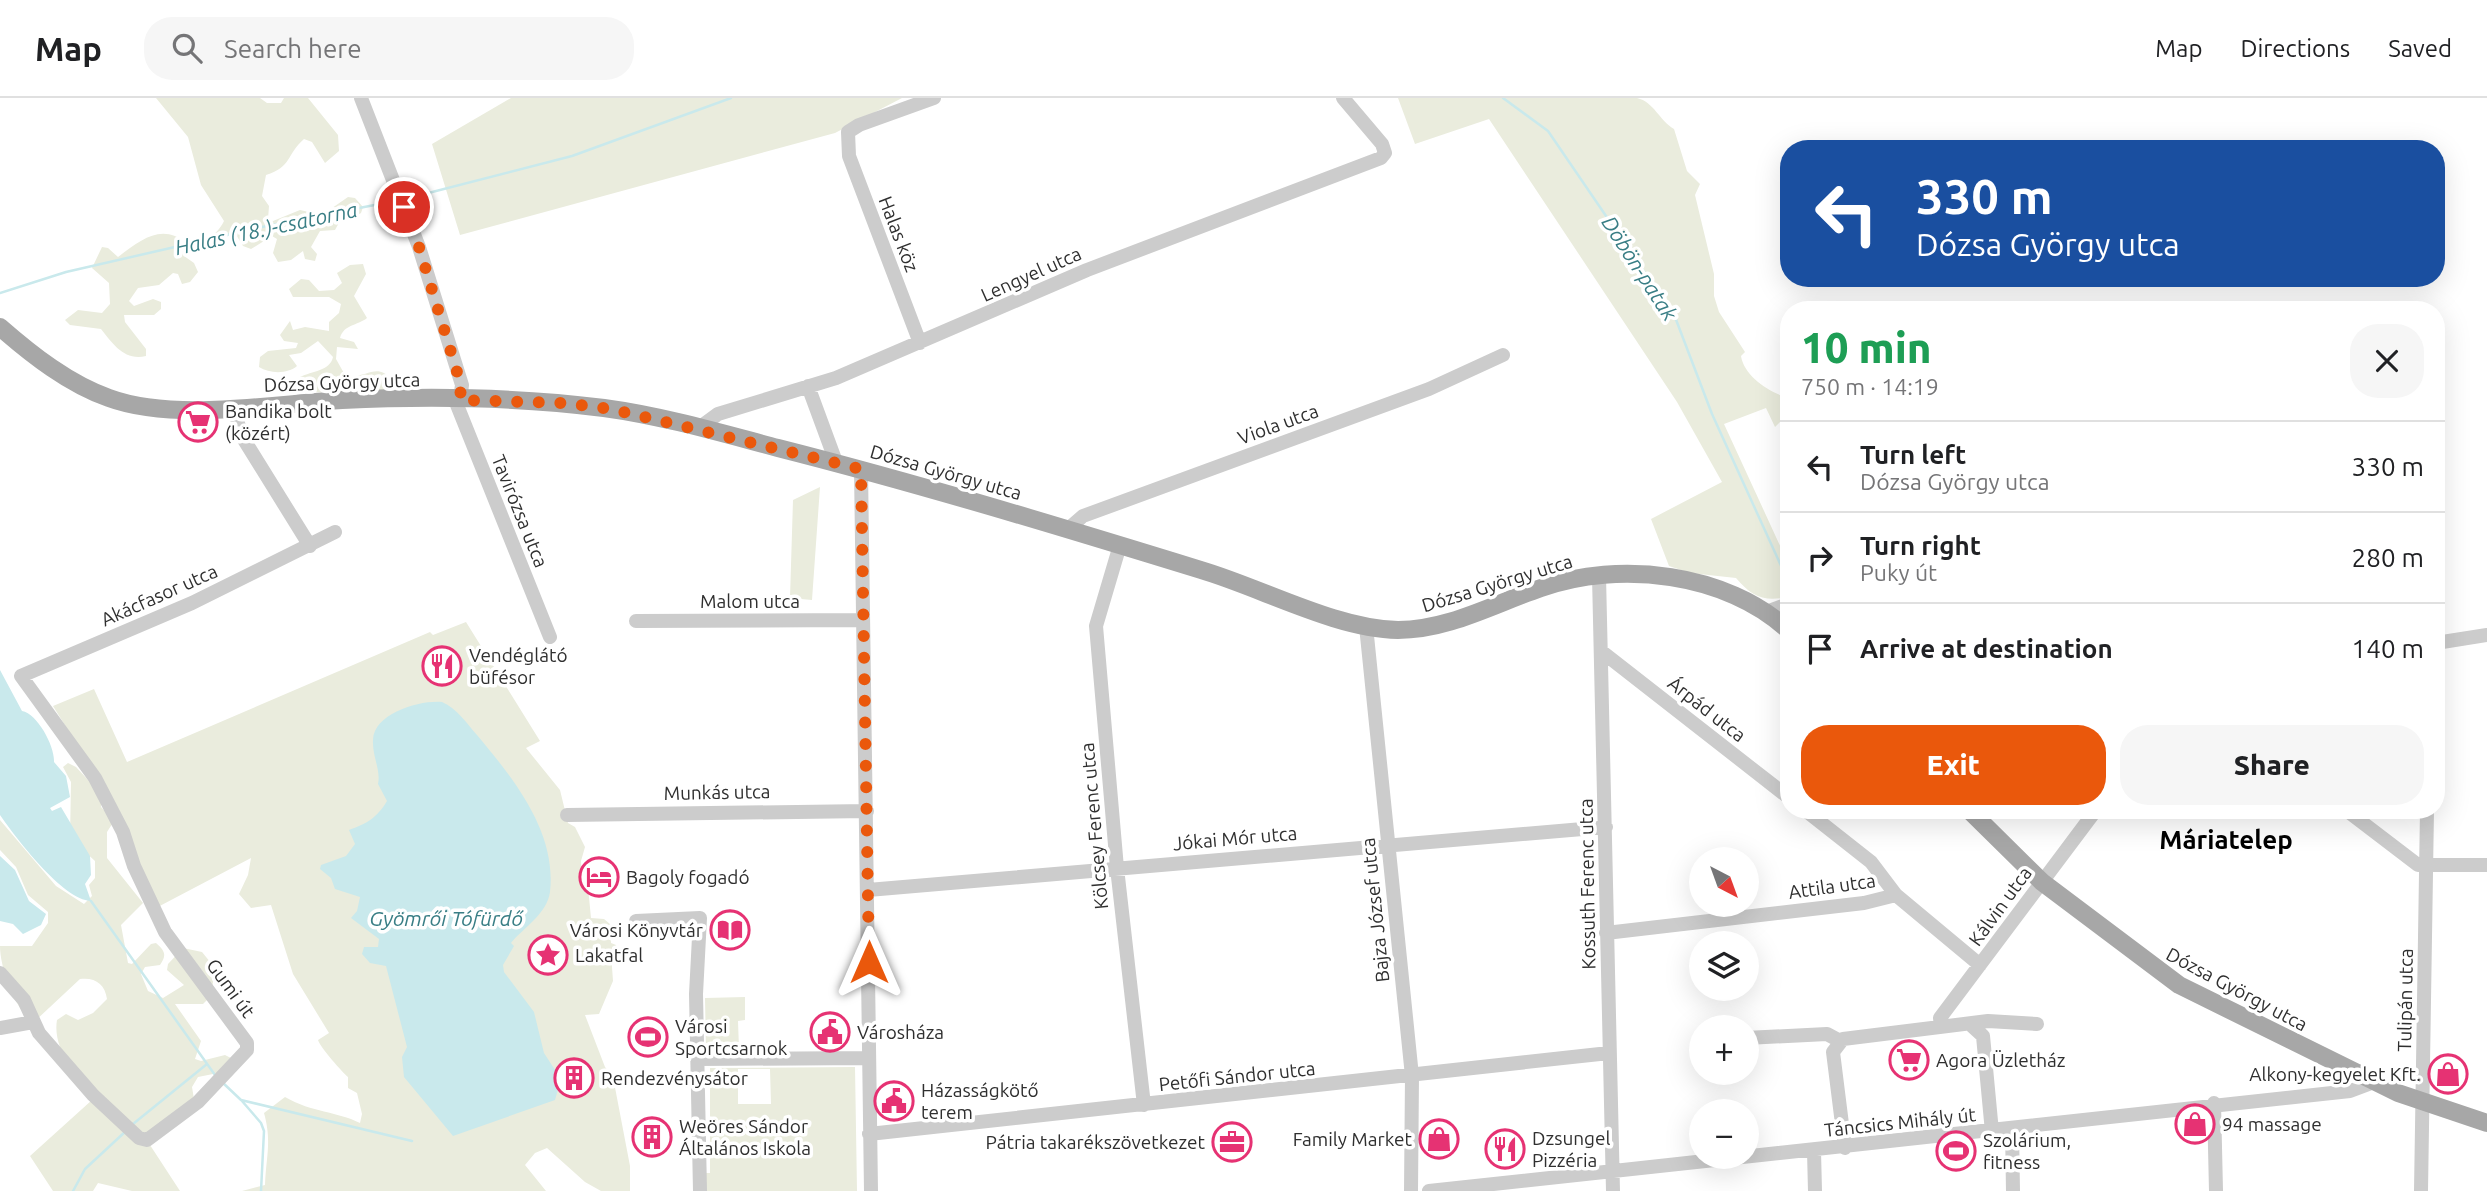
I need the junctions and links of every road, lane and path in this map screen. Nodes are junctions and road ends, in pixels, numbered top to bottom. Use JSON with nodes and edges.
{"nodes":[{"id":1,"x":360,"y":98,"type":"edge"},
{"id":2,"x":934,"y":98,"type":"edge"},
{"id":3,"x":1343,"y":98,"type":"edge"},
{"id":4,"x":0,"y":327,"type":"edge"},
{"id":5,"x":920,"y":343,"type":"junction"},
{"id":6,"x":1503,"y":355,"type":"dead end"},
{"id":7,"x":808,"y":386,"type":"junction"},
{"id":8,"x":457,"y":400,"type":"junction"},
{"id":9,"x":233,"y":409,"type":"junction"},
{"id":10,"x":699,"y":428,"type":"junction"},
{"id":11,"x":836,"y":463,"type":"junction"},
{"id":12,"x":861,"y":469,"type":"junction"},
{"id":13,"x":1068,"y":530,"type":"junction"},
{"id":14,"x":335,"y":533,"type":"dead end"},
{"id":15,"x":1121,"y":545,"type":"junction"},
{"id":16,"x":310,"y":546,"type":"junction"},
{"id":17,"x":1599,"y":576,"type":"junction"},
{"id":18,"x":1780,"y":607,"type":"edge"},
{"id":19,"x":1766,"y":612,"type":"junction"},
{"id":20,"x":863,"y":620,"type":"junction"},
{"id":21,"x":636,"y":621,"type":"dead end"},
{"id":22,"x":1780,"y":624,"type":"edge"},
{"id":23,"x":1366,"y":626,"type":"junction"},
{"id":24,"x":2487,"y":635,"type":"edge"},
{"id":25,"x":550,"y":637,"type":"dead end"},
{"id":26,"x":2445,"y":642,"type":"edge"},
{"id":27,"x":1601,"y":651,"type":"junction"},
{"id":28,"x":21,"y":676,"type":"joint"},
{"id":29,"x":1780,"y":791,"type":"edge"},
{"id":30,"x":867,"y":811,"type":"junction"},
{"id":31,"x":567,"y":815,"type":"dead end"},
{"id":32,"x":1816,"y":819,"type":"edge"},
{"id":33,"x":1978,"y":819,"type":"edge"},
{"id":34,"x":2089,"y":819,"type":"edge"},
{"id":35,"x":2358,"y":819,"type":"edge"},
{"id":36,"x":2427,"y":819,"type":"edge"},
{"id":37,"x":1606,"y":827,"type":"junction"},
{"id":38,"x":1387,"y":844,"type":"junction"},
{"id":39,"x":2427,"y":864,"type":"junction"},
{"id":40,"x":2487,"y":865,"type":"edge"},
{"id":41,"x":1117,"y":868,"type":"junction"},
{"id":42,"x":2042,"y":882,"type":"junction"},
{"id":43,"x":868,"y":890,"type":"junction"},
{"id":44,"x":1896,"y":895,"type":"junction"},
{"id":45,"x":636,"y":921,"type":"dead end"},
{"id":46,"x":1606,"y":933,"type":"junction"},
{"id":47,"x":1980,"y":965,"type":"junction"},
{"id":48,"x":0,"y":973,"type":"edge"},
{"id":49,"x":33,"y":1022,"type":"junction"},
{"id":50,"x":2037,"y":1024,"type":"dead end"},
{"id":51,"x":1971,"y":1025,"type":"junction"},
{"id":52,"x":1941,"y":1027,"type":"junction"},
{"id":53,"x":0,"y":1028,"type":"edge"},
{"id":54,"x":1759,"y":1037,"type":"edge"},
{"id":55,"x":1840,"y":1041,"type":"junction"},
{"id":56,"x":1609,"y":1053,"type":"junction"},
{"id":57,"x":869,"y":1058,"type":"junction"},
{"id":58,"x":698,"y":1059,"type":"junction"},
{"id":59,"x":1412,"y":1076,"type":"junction"},
{"id":60,"x":2374,"y":1082,"type":"junction"},
{"id":61,"x":2422,"y":1102,"type":"junction"},
{"id":62,"x":2214,"y":1103,"type":"junction"},
{"id":63,"x":1144,"y":1105,"type":"junction"},
{"id":64,"x":2487,"y":1123,"type":"edge"},
{"id":65,"x":2012,"y":1129,"type":"junction"},
{"id":66,"x":1992,"y":1132,"type":"junction"},
{"id":67,"x":869,"y":1134,"type":"junction"},
{"id":68,"x":1845,"y":1148,"type":"junction"},
{"id":69,"x":1814,"y":1151,"type":"junction"},
{"id":70,"x":1613,"y":1172,"type":"junction"},
{"id":71,"x":700,"y":1191,"type":"edge"},
{"id":72,"x":871,"y":1191,"type":"edge"},
{"id":73,"x":1411,"y":1191,"type":"edge"},
{"id":74,"x":1429,"y":1191,"type":"edge"},
{"id":75,"x":1613,"y":1191,"type":"edge"},
{"id":76,"x":1815,"y":1191,"type":"edge"},
{"id":77,"x":2013,"y":1191,"type":"edge"},
{"id":78,"x":2216,"y":1191,"type":"edge"},
{"id":79,"x":2421,"y":1191,"type":"edge"}],
"edges":[{"from":1,"to":8,"type":"street","name":"Tavirózsa utca"},
{"from":2,"to":5,"type":"street","name":"Halas köz"},
{"from":3,"to":5,"type":"street","name":"Lengyel utca"},
{"from":4,"to":9,"type":"main road","name":"Dózsa György utca"},
{"from":5,"to":7,"type":"street","name":"Lengyel utca"},
{"from":6,"to":13,"type":"street","name":"Viola utca"},
{"from":7,"to":10,"type":"street","name":"Lengyel utca"},
{"from":7,"to":11,"type":"street"},
{"from":8,"to":9,"type":"main road","name":"Dózsa György utca"},
{"from":8,"to":10,"type":"main road","name":"Dózsa György utca"},
{"from":8,"to":25,"type":"street","name":"Tavirózsa utca"},
{"from":9,"to":16,"type":"street"},
{"from":10,"to":11,"type":"main road","name":"Dózsa György utca"},
{"from":11,"to":12,"type":"main road","name":"Dózsa György utca"},
{"from":12,"to":13,"type":"main road","name":"Dózsa György utca"},
{"from":12,"to":20,"type":"street"},
{"from":13,"to":15,"type":"main road","name":"Dózsa György utca"},
{"from":14,"to":16,"type":"street","name":"Akácfasor utca"},
{"from":15,"to":23,"type":"main road","name":"Dózsa György utca"},
{"from":15,"to":41,"type":"street","name":"Kölcsey Ferenc utca"},
{"from":16,"to":28,"type":"street","name":"Akácfasor utca"},
{"from":17,"to":19,"type":"main road","name":"Dózsa György utca"},
{"from":17,"to":23,"type":"main road","name":"Dózsa György utca"},
{"from":17,"to":27,"type":"street","name":"Kossuth Ferenc utca"},
{"from":18,"to":19,"type":"street"},
{"from":19,"to":22,"type":"main road","name":"Dózsa György utca"},
{"from":20,"to":21,"type":"street","name":"Malom utca"},
{"from":20,"to":30,"type":"street"},
{"from":23,"to":38,"type":"street","name":"Bajza József utca"},
{"from":24,"to":26,"type":"street"},
{"from":27,"to":29,"type":"street","name":"Árpád utca"},
{"from":27,"to":37,"type":"street","name":"Kossuth Ferenc utca"},
{"from":28,"to":49,"type":"street","name":"Gumi út"},
{"from":30,"to":31,"type":"street","name":"Munkás utca"},
{"from":30,"to":43,"type":"street"},
{"from":32,"to":44,"type":"street"},
{"from":33,"to":42,"type":"main road","name":"Dózsa György utca"},
{"from":34,"to":42,"type":"street","name":"Kálvin utca"},
{"from":35,"to":39,"type":"street"},
{"from":36,"to":39,"type":"street","name":"Tulipán utca"},
{"from":37,"to":38,"type":"street","name":"Jókai Mór utca"},
{"from":37,"to":46,"type":"street","name":"Kossuth Ferenc utca"},
{"from":38,"to":41,"type":"street","name":"Jókai Mór utca"},
{"from":38,"to":59,"type":"street","name":"Bajza József utca"},
{"from":39,"to":40,"type":"street"},
{"from":39,"to":61,"type":"street","name":"Tulipán utca"},
{"from":41,"to":43,"type":"street","name":"Jókai Mór utca"},
{"from":41,"to":63,"type":"street","name":"Kölcsey Ferenc utca"},
{"from":42,"to":47,"type":"street","name":"Kálvin utca"},
{"from":42,"to":60,"type":"main road","name":"Dózsa György utca"},
{"from":43,"to":57,"type":"street"},
{"from":44,"to":46,"type":"street","name":"Attila utca"},
{"from":44,"to":47,"type":"street"},
{"from":45,"to":58,"type":"street"},
{"from":46,"to":56,"type":"street","name":"Kossuth Ferenc utca"},
{"from":47,"to":52,"type":"street","name":"Kálvin utca"},
{"from":48,"to":49,"type":"street","name":"Gumi út"},
{"from":49,"to":53,"type":"street"},
{"from":50,"to":51,"type":"street"},
{"from":51,"to":52,"type":"street"},
{"from":51,"to":66,"type":"street"},
{"from":52,"to":55,"type":"street"},
{"from":54,"to":55,"type":"street"},
{"from":55,"to":68,"type":"street"},
{"from":56,"to":59,"type":"street","name":"Petőfi Sándor utca"},
{"from":56,"to":70,"type":"street","name":"Kossuth Ferenc utca"},
{"from":57,"to":58,"type":"street"},
{"from":57,"to":67,"type":"street"},
{"from":58,"to":71,"type":"street"},
{"from":59,"to":63,"type":"street","name":"Petőfi Sándor utca"},
{"from":59,"to":73,"type":"street","name":"Bajza József utca"},
{"from":60,"to":61,"type":"main road","name":"Dózsa György utca"},
{"from":60,"to":62,"type":"street","name":"Táncsics Mihály út"},
{"from":61,"to":64,"type":"main road","name":"Dózsa György utca"},
{"from":61,"to":79,"type":"street","name":"Tulipán utca"},
{"from":62,"to":65,"type":"street","name":"Táncsics Mihály út"},
{"from":62,"to":78,"type":"street"},
{"from":63,"to":67,"type":"street","name":"Petőfi Sándor utca"},
{"from":65,"to":66,"type":"street","name":"Táncsics Mihály út"},
{"from":65,"to":77,"type":"street"},
{"from":66,"to":68,"type":"street","name":"Táncsics Mihály út"},
{"from":67,"to":72,"type":"street"},
{"from":68,"to":69,"type":"street","name":"Táncsics Mihály út"},
{"from":69,"to":70,"type":"street","name":"Táncsics Mihály út"},
{"from":69,"to":76,"type":"street"},
{"from":70,"to":74,"type":"street","name":"Táncsics Mihály út"},
{"from":70,"to":75,"type":"street","name":"Kossuth Ferenc utca"}]}
